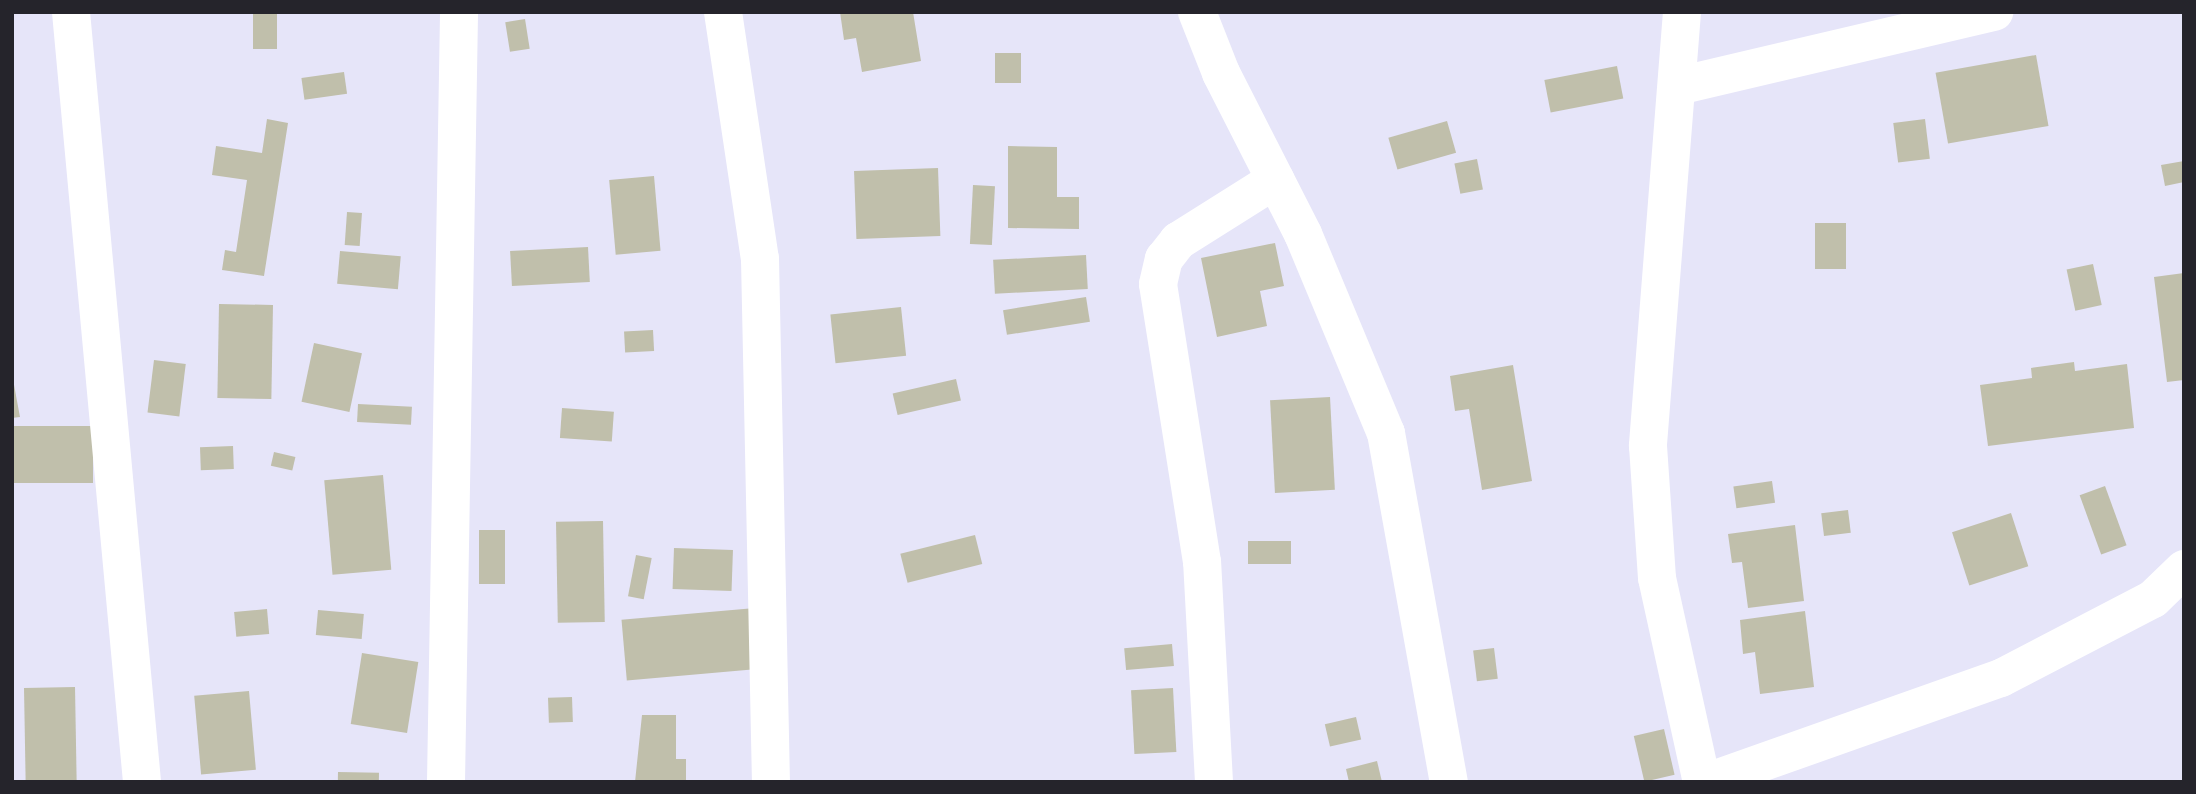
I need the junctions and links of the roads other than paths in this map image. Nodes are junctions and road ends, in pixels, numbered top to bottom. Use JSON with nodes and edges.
{"nodes":[{"id":1,"x":71,"y":12,"type":"edge"},
{"id":2,"x":459,"y":12,"type":"edge"},
{"id":3,"x":723,"y":12,"type":"edge"},
{"id":4,"x":1197,"y":12,"type":"edge"},
{"id":5,"x":1682,"y":12,"type":"edge"},
{"id":6,"x":1994,"y":12,"type":"edge"},
{"id":7,"x":1678,"y":86,"type":"junction"},
{"id":8,"x":1275,"y":180,"type":"junction"},
{"id":9,"x":2184,"y":569,"type":"edge"},
{"id":10,"x":142,"y":782,"type":"edge"},
{"id":11,"x":446,"y":782,"type":"edge"},
{"id":12,"x":771,"y":782,"type":"edge"},
{"id":13,"x":1214,"y":782,"type":"edge"},
{"id":14,"x":1449,"y":782,"type":"edge"},
{"id":15,"x":1705,"y":782,"type":"edge"}],
"edges":[{"from":1,"to":10,"type":"street"},
{"from":2,"to":11,"type":"street"},
{"from":3,"to":12,"type":"street"},
{"from":4,"to":8,"type":"street"},
{"from":5,"to":7,"type":"street"},
{"from":6,"to":7,"type":"street"},
{"from":7,"to":15,"type":"street"},
{"from":8,"to":13,"type":"street"},
{"from":8,"to":14,"type":"street"},
{"from":9,"to":15,"type":"street"}]}
